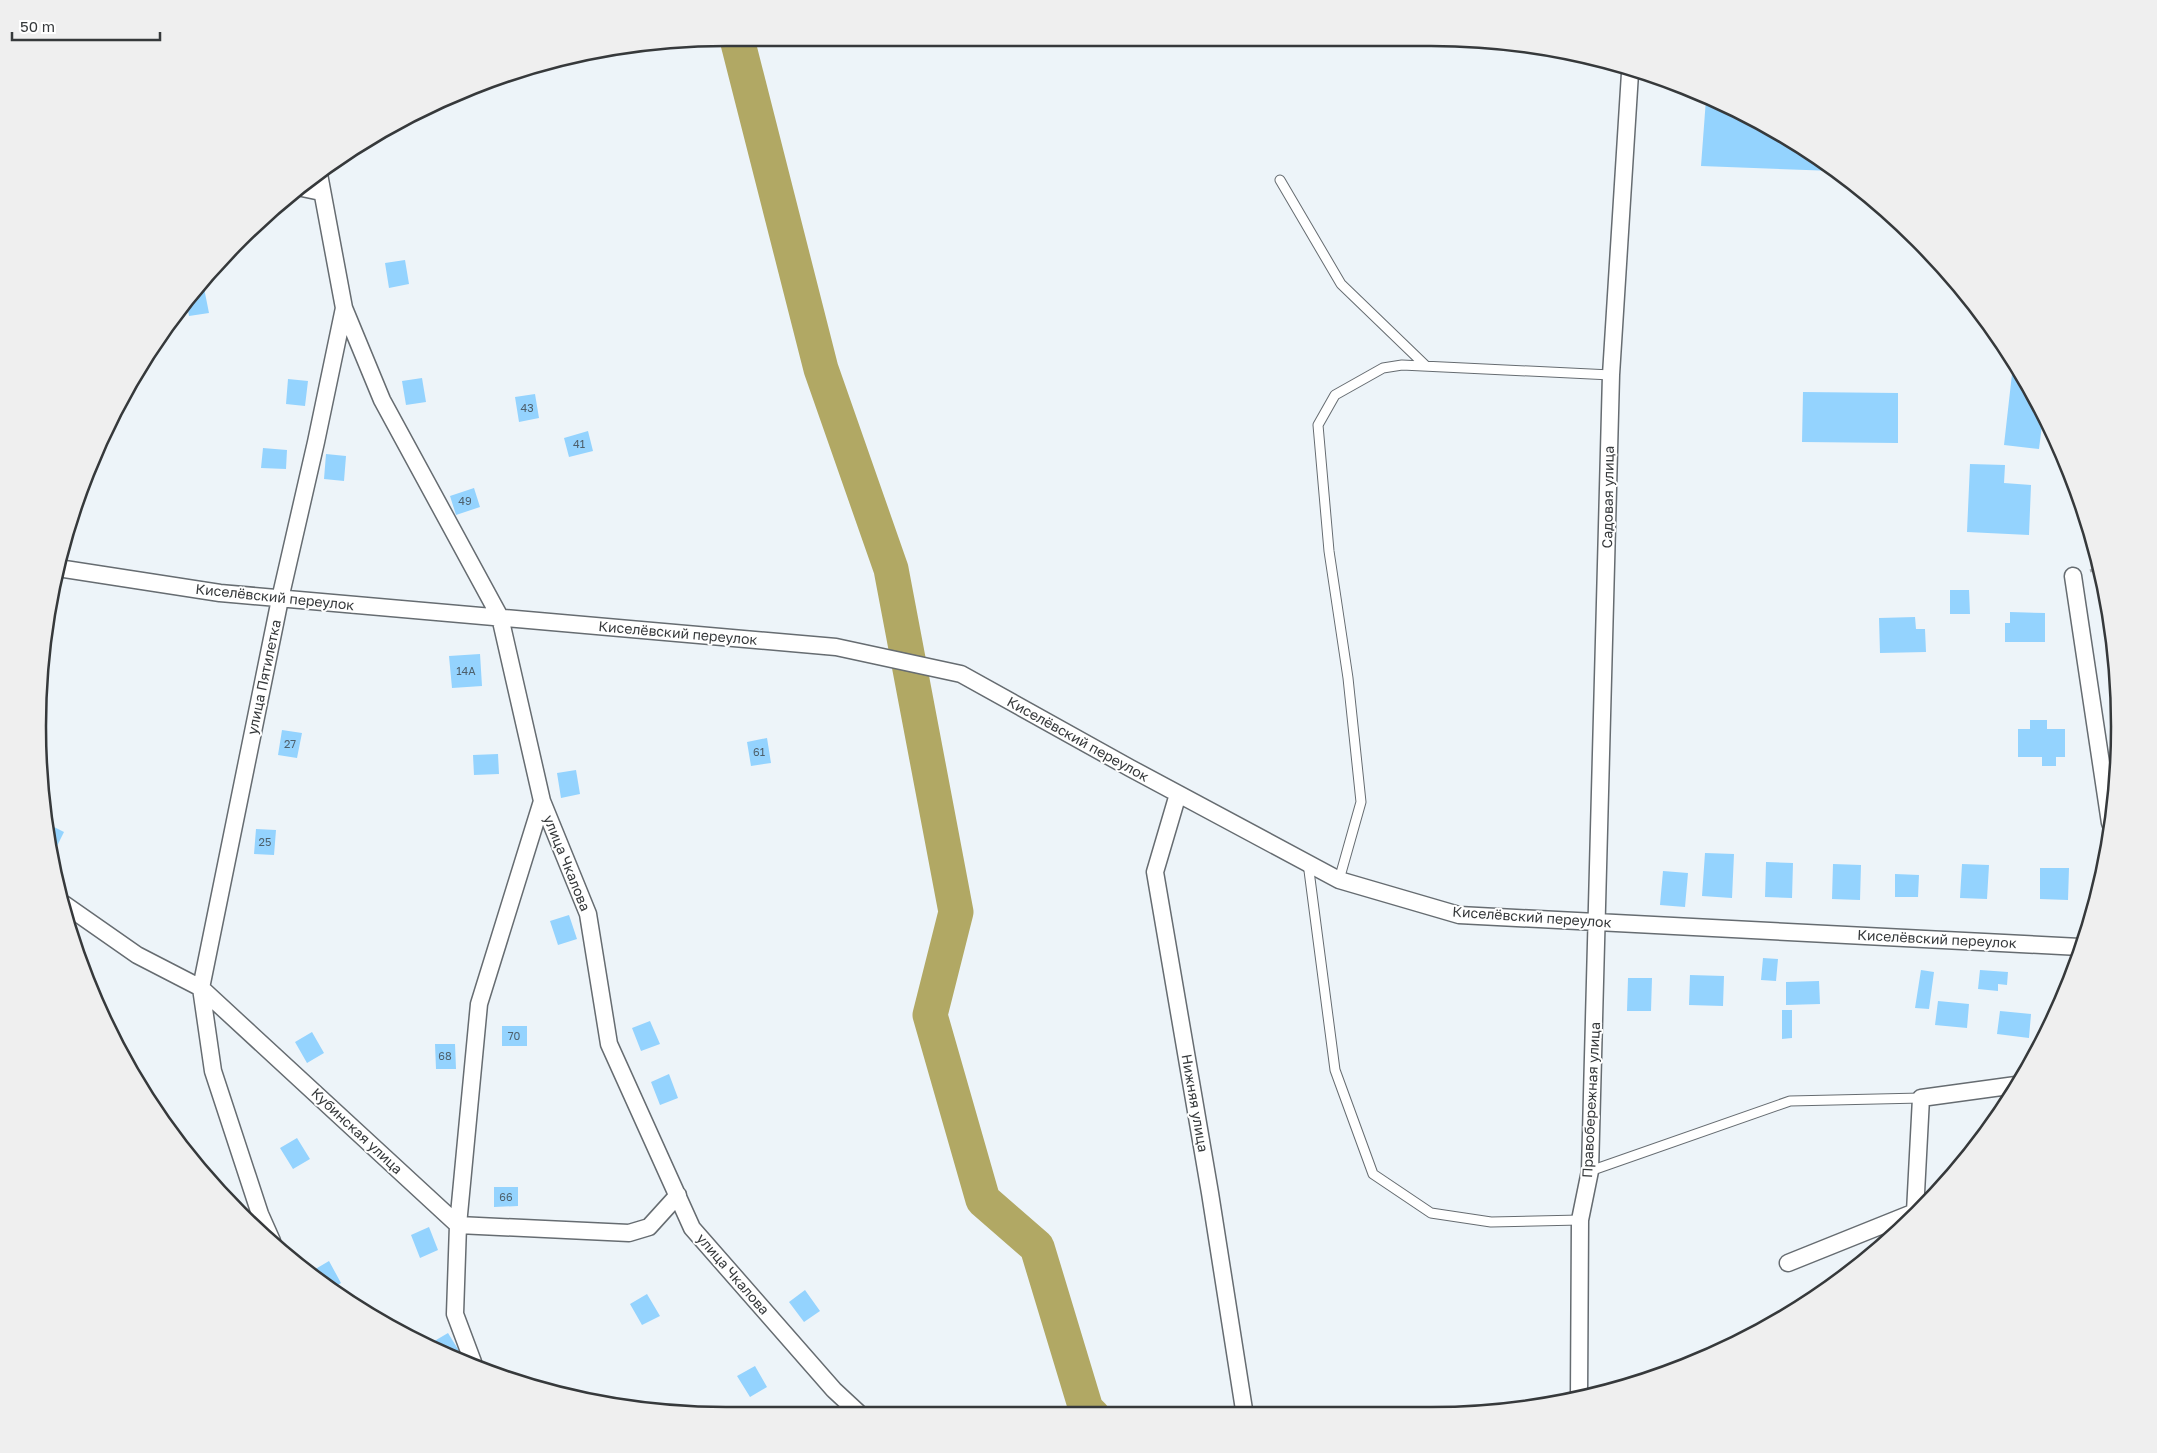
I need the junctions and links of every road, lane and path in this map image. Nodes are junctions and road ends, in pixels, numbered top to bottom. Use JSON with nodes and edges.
{"nodes":[{"id":1,"x":1630,"y":76,"type":"edge"},
{"id":2,"x":1280,"y":180,"type":"dead end"},
{"id":3,"x":320,"y":181,"type":"edge"},
{"id":4,"x":309,"y":189,"type":"edge"},
{"id":5,"x":321,"y":192,"type":"junction"},
{"id":6,"x":344,"y":308,"type":"junction"},
{"id":7,"x":1426,"y":366,"type":"junction"},
{"id":8,"x":1611,"y":375,"type":"junction"},
{"id":9,"x":65,"y":569,"type":"edge"},
{"id":10,"x":2073,"y":576,"type":"dead end"},
{"id":11,"x":280,"y":599,"type":"junction"},
{"id":12,"x":500,"y":617,"type":"junction"},
{"id":13,"x":1178,"y":794,"type":"junction"},
{"id":14,"x":2106,"y":799,"type":"edge"},
{"id":15,"x":542,"y":801,"type":"junction"},
{"id":16,"x":1308,"y":863,"type":"junction"},
{"id":17,"x":1339,"y":880,"type":"junction"},
{"id":18,"x":71,"y":909,"type":"edge"},
{"id":19,"x":1598,"y":922,"type":"junction"},
{"id":20,"x":2075,"y":946,"type":"edge"},
{"id":21,"x":201,"y":988,"type":"junction"},
{"id":22,"x":2008,"y":1086,"type":"edge"},
{"id":23,"x":1921,"y":1098,"type":"junction"},
{"id":24,"x":1590,"y":1171,"type":"junction"},
{"id":25,"x":678,"y":1195,"type":"junction"},
{"id":26,"x":1914,"y":1205,"type":"edge"},
{"id":27,"x":1902,"y":1217,"type":"edge"},
{"id":28,"x":1580,"y":1220,"type":"junction"},
{"id":29,"x":458,"y":1225,"type":"junction"},
{"id":30,"x":266,"y":1227,"type":"edge"},
{"id":31,"x":1788,"y":1263,"type":"dead end"},
{"id":32,"x":471,"y":1357,"type":"edge"},
{"id":33,"x":1579,"y":1390,"type":"edge"},
{"id":34,"x":852,"y":1407,"type":"edge"},
{"id":35,"x":1244,"y":1407,"type":"edge"}],
"edges":[{"from":1,"to":8,"type":"street","name":"Садовая улица"},
{"from":2,"to":7,"type":"lane"},
{"from":3,"to":5,"type":"street","name":"улица Пятилетка"},
{"from":4,"to":5,"type":"street"},
{"from":5,"to":6,"type":"street","name":"улица Пятилетка"},
{"from":6,"to":11,"type":"street","name":"улица Пятилетка"},
{"from":6,"to":12,"type":"street","name":"улица Пятилетка"},
{"from":7,"to":8,"type":"lane"},
{"from":7,"to":17,"type":"lane"},
{"from":8,"to":19,"type":"street","name":"Садовая улица"},
{"from":9,"to":11,"type":"street","name":"Киселёвский переулок"},
{"from":10,"to":14,"type":"street"},
{"from":11,"to":12,"type":"street","name":"Киселёвский переулок"},
{"from":11,"to":21,"type":"street","name":"улица Пятилетка"},
{"from":12,"to":13,"type":"street","name":"Киселёвский переулок"},
{"from":12,"to":15,"type":"street","name":"улица Пятилетка"},
{"from":13,"to":16,"type":"street","name":"Киселёвский переулок"},
{"from":13,"to":35,"type":"street","name":"Нижняя улица"},
{"from":15,"to":25,"type":"street","name":"улица Чкалова"},
{"from":15,"to":29,"type":"street","name":"улица Чкалова"},
{"from":16,"to":17,"type":"street","name":"Киселёвский переулок"},
{"from":16,"to":28,"type":"lane"},
{"from":17,"to":19,"type":"street","name":"Киселёвский переулок"},
{"from":18,"to":21,"type":"street","name":"Кубинская улица"},
{"from":19,"to":20,"type":"street","name":"Киселёвский переулок"},
{"from":19,"to":24,"type":"street","name":"Правобережная улица"},
{"from":21,"to":29,"type":"street","name":"Кубинская улица"},
{"from":21,"to":30,"type":"street","name":"улица Пятилетка"},
{"from":22,"to":23,"type":"street"},
{"from":23,"to":24,"type":"lane"},
{"from":23,"to":26,"type":"street"},
{"from":24,"to":28,"type":"street","name":"Правобережная улица"},
{"from":25,"to":29,"type":"street"},
{"from":25,"to":34,"type":"street","name":"улица Чкалова"},
{"from":27,"to":31,"type":"street"},
{"from":28,"to":33,"type":"street","name":"Правобережная улица"},
{"from":29,"to":32,"type":"street","name":"улица Чкалова"}]}
